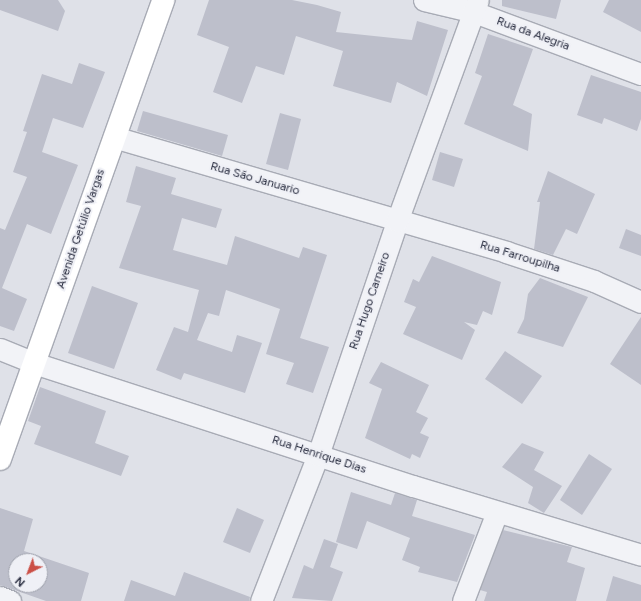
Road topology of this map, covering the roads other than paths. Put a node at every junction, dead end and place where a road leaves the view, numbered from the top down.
1 (163, 0) edge
2 (424, 0) edge
3 (476, 6) edge
4 (641, 74) edge
5 (114, 137) junction
6 (397, 221) junction
7 (641, 302) edge
8 (0, 349) edge
9 (34, 363) junction
10 (318, 455) junction
11 (0, 459) edge
12 (498, 512) junction
13 (641, 555) edge
14 (0, 597) edge
15 (10, 601) edge
16 (261, 601) edge
17 (463, 601) edge

1 - 5 street, Avenida Getúlio Vargas
2 - 3 street, Rua da Alegria
3 - 4 street, Rua da Alegria
3 - 6 street, Rua Hugo Carneiro
5 - 6 street, Rua São Januario
5 - 9 street, Avenida Getúlio Vargas
6 - 7 street, Rua Farroupilha
6 - 10 street, Rua Hugo Carneiro
8 - 9 street, Rua Henrique Dias
9 - 10 street, Rua Henrique Dias
9 - 11 street, Avenida Getúlio Vargas
10 - 12 street, Rua Henrique Dias
10 - 16 street, Rua Hugo Carneiro
12 - 13 street, Rua Henrique Dias
12 - 17 street
14 - 15 street

